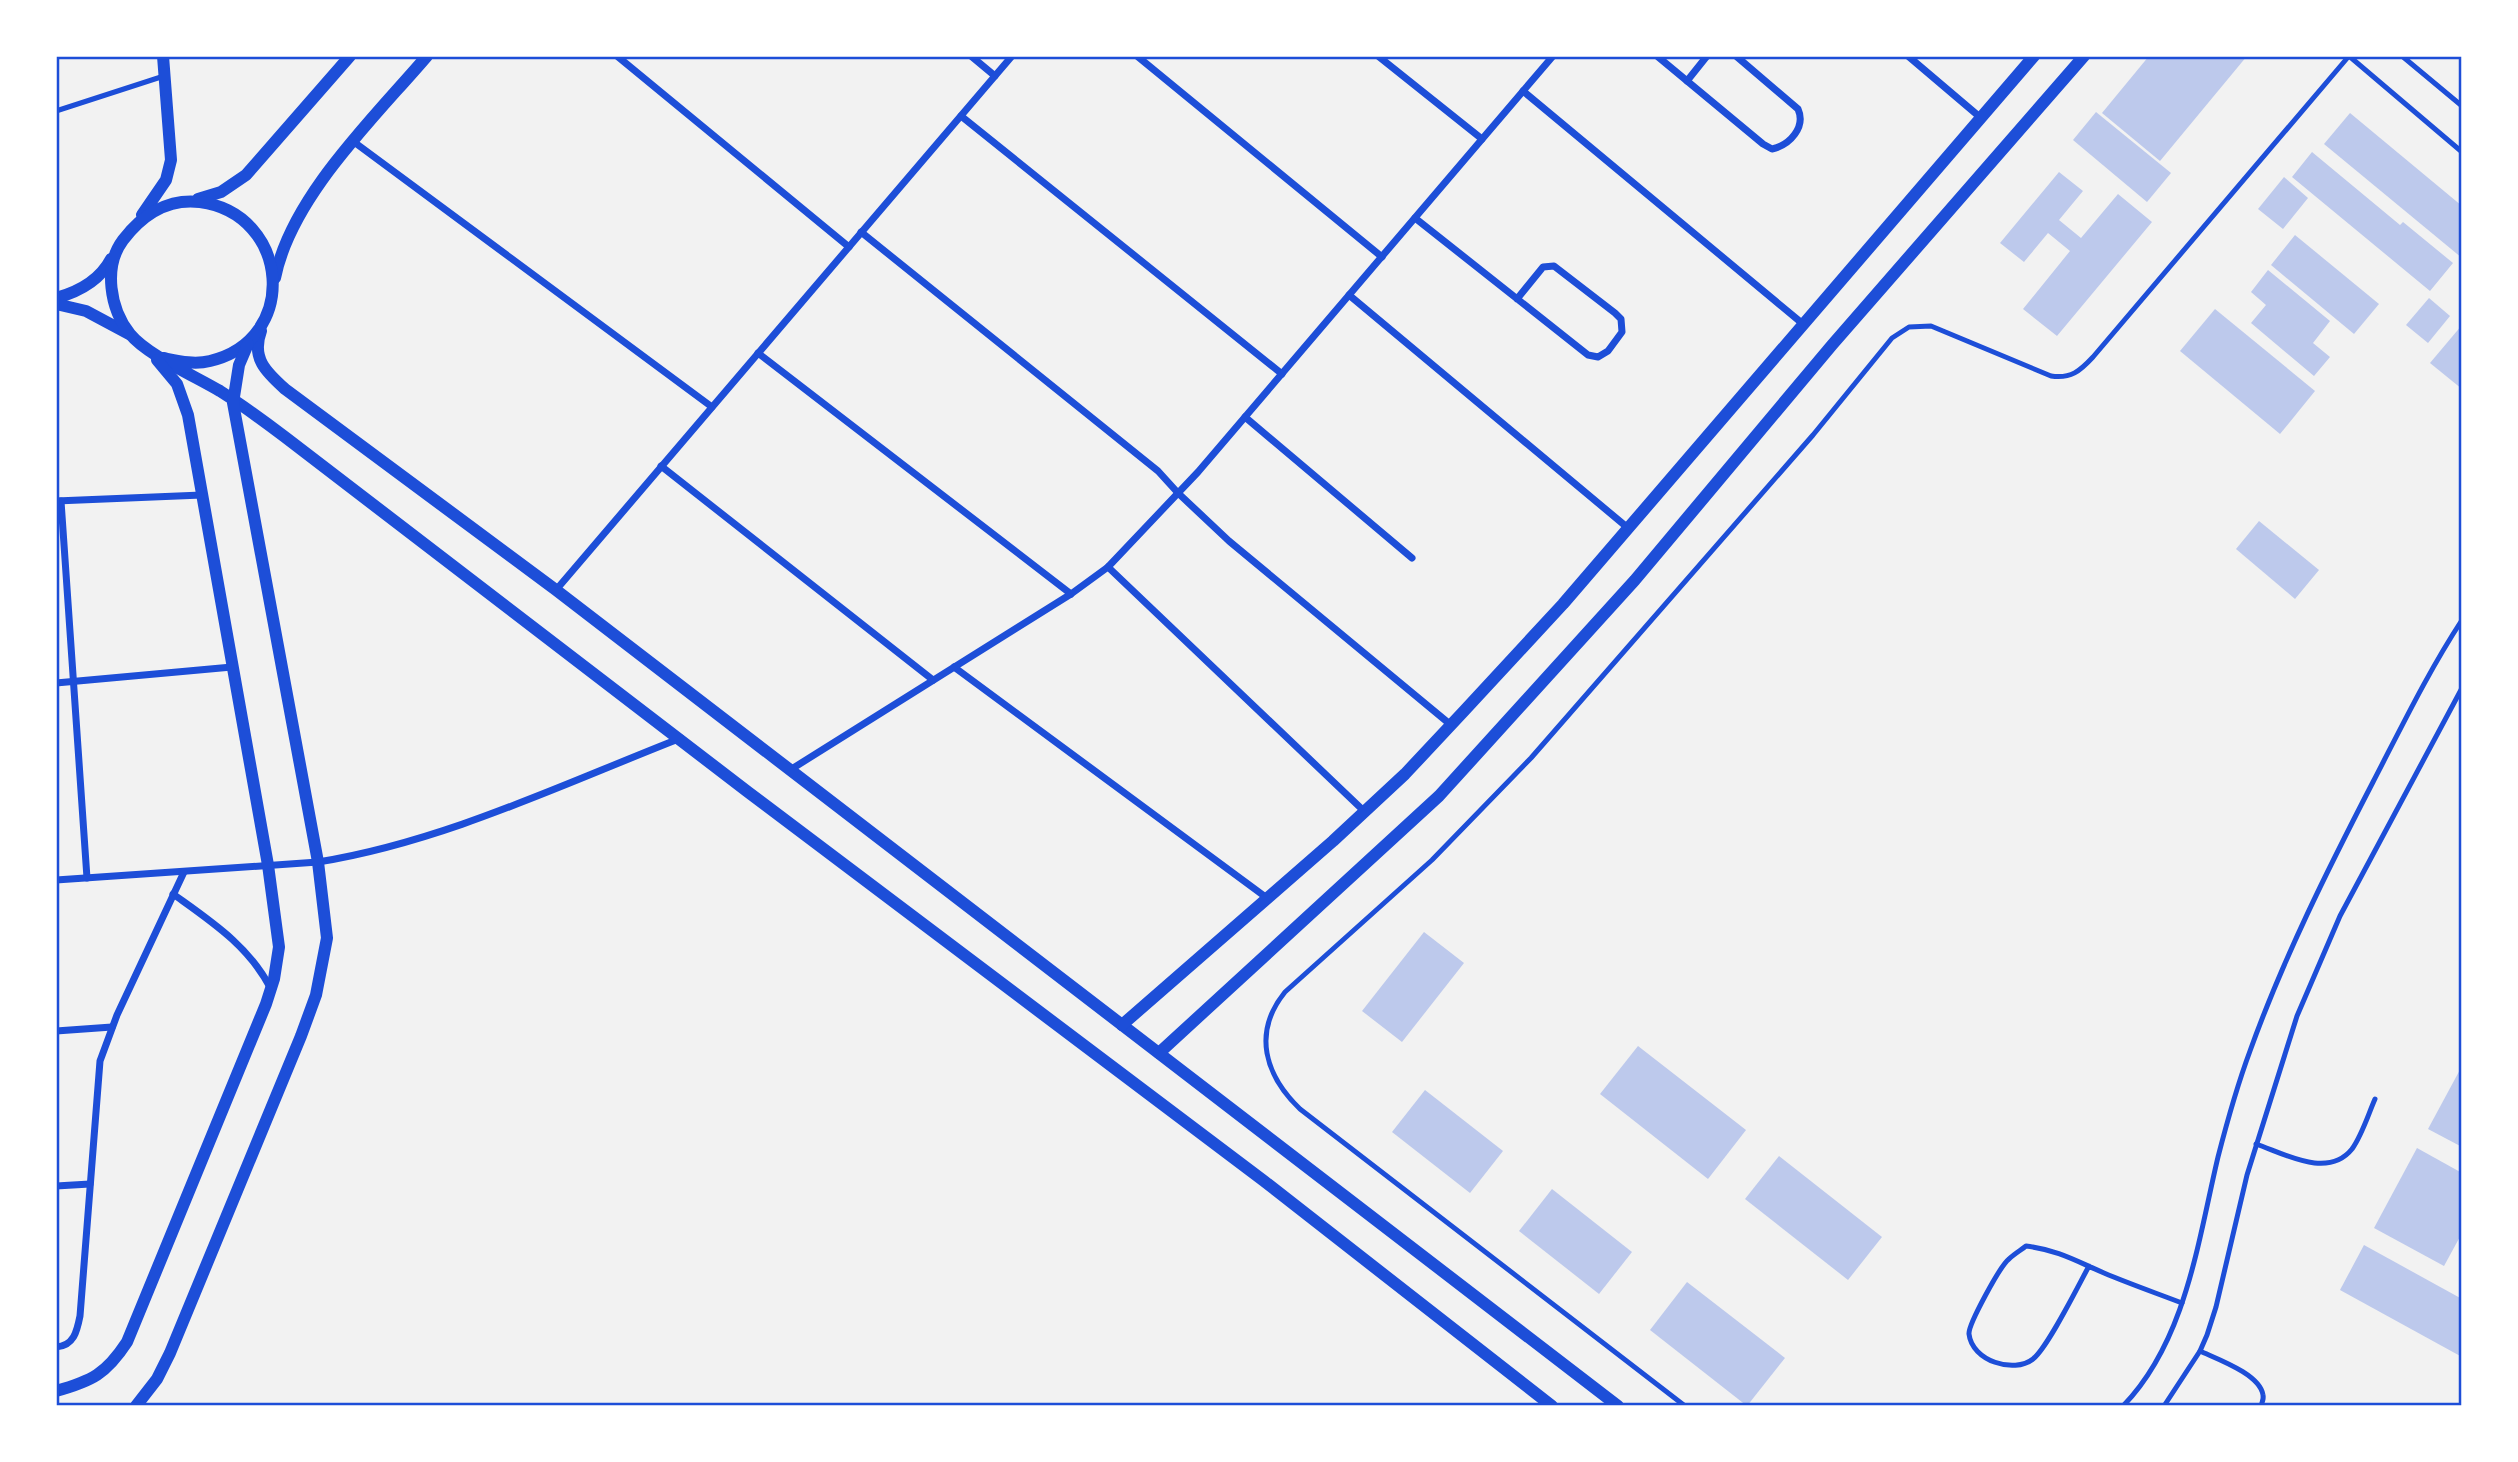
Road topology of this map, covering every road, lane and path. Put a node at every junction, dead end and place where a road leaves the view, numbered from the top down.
1 (163, 56) edge
2 (350, 56) edge
3 (427, 56) edge
4 (617, 56) edge
5 (971, 56) edge
6 (1012, 56) edge
7 (1137, 56) edge
8 (1378, 56) edge
9 (1553, 56) edge
10 (1657, 56) edge
11 (1707, 56) edge
12 (1736, 56) edge
13 (1908, 56) edge
14 (2034, 56) edge
15 (2084, 56) edge
16 (2402, 56) edge
17 (995, 75) junction
18 (164, 76) junction
19 (1686, 80) junction
20 (1523, 91) junction
21 (2462, 106) edge
22 (56, 111) edge
23 (961, 116) junction
24 (1981, 118) junction
25 (1482, 139) junction
26 (354, 142) junction
27 (2462, 152) edge
28 (189, 201) junction
29 (1415, 218) junction
30 (138, 222) junction
31 (861, 232) junction
32 (120, 244) junction
33 (849, 247) junction
34 (1382, 257) junction
35 (274, 285) junction
36 (1349, 295) junction
37 (56, 298) edge
38 (1517, 299) junction
39 (56, 303) edge
40 (265, 320) junction
41 (1803, 324) junction
42 (130, 335) junction
43 (250, 340) junction
44 (141, 345) junction
45 (758, 353) junction
46 (163, 358) junction
47 (1282, 374) junction
48 (233, 400) junction
49 (712, 407) junction
50 (1245, 417) junction
51 (276, 430) junction
52 (243, 453) junction
53 (661, 466) junction
54 (1178, 493) junction
55 (202, 495) junction
56 (59, 501) edge
57 (1628, 528) junction
58 (1412, 558) dead end
59 (1108, 567) junction
60 (556, 590) junction
61 (1071, 594) junction
62 (2462, 620) edge
63 (232, 667) junction
64 (954, 667) junction
65 (933, 680) junction
66 (74, 682) junction
67 (56, 683) edge
68 (2462, 688) edge
69 (1451, 725) junction
70 (681, 738) junction
71 (790, 770) junction
72 (1365, 812) junction
73 (318, 862) junction
74 (268, 865) junction
75 (184, 872) junction
76 (88, 878) junction
77 (56, 880) edge
78 (173, 894) junction
79 (1267, 898) junction
80 (271, 989) junction
81 (1122, 1025) junction
82 (111, 1027) junction
83 (56, 1031) edge
84 (1159, 1053) junction
85 (2375, 1099) dead end
86 (2256, 1144) junction
87 (90, 1184) junction
88 (56, 1186) edge
89 (2089, 1266) junction
90 (2182, 1303) junction
91 (56, 1347) edge
92 (2200, 1351) junction
93 (56, 1391) edge
94 (136, 1406) edge
95 (1552, 1406) edge
96 (1618, 1406) edge
97 (1685, 1406) edge
98 (2123, 1406) edge
99 (2164, 1406) edge
100 (2262, 1406) edge

1 - 18 street
2 - 28 street
3 - 26 street
4 - 33 street
5 - 17 street
6 - 17 street
7 - 34 street
8 - 25 street
9 - 20 street
10 - 19 street
11 - 19 street
12 - 19 street
13 - 24 street
14 - 24 street
15 - 84 street
16 - 21 lane
17 - 23 street
18 - 22 lane
18 - 30 street
20 - 25 street
20 - 41 street
23 - 31 street
23 - 47 street
24 - 41 street
25 - 29 street
26 - 35 street
26 - 49 street
27 - 97 lane
28 - 30 street
28 - 35 street
29 - 34 street
29 - 38 street
30 - 32 street
31 - 33 street
31 - 54 street
32 - 37 street
32 - 42 street
33 - 45 street
34 - 36 street
35 - 40 street
36 - 47 street
36 - 57 street
38 - 38 street
39 - 42 street
40 - 43 street
40 - 60 street
41 - 57 street
42 - 44 street
43 - 46 street
43 - 48 street
44 - 46 street
44 - 55 street
45 - 49 street
45 - 61 street
46 - 48 street
47 - 50 street
48 - 51 street
48 - 52 street
49 - 53 street
50 - 54 street
50 - 58 street
51 - 52 street
51 - 70 street
52 - 73 street
53 - 60 street
53 - 65 street
54 - 59 street
54 - 69 street
55 - 56 street
55 - 63 street
56 - 66 street
57 - 69 street
59 - 61 street
59 - 72 street
60 - 71 street
61 - 64 street
62 - 90 lane
63 - 66 street
63 - 74 street
64 - 65 street
64 - 79 street
65 - 71 street
66 - 67 street
66 - 76 street
68 - 86 lane
69 - 72 street
70 - 73 street
70 - 95 street
71 - 81 street
72 - 79 street
73 - 74 street
73 - 94 street
74 - 75 street
74 - 80 street
75 - 76 street
75 - 78 street
76 - 77 street
78 - 80 street
78 - 82 street
79 - 81 street
80 - 93 street
81 - 84 street
82 - 83 street
82 - 87 street
84 - 96 street
85 - 86 lane
86 - 92 lane
87 - 88 street
87 - 91 street
89 - 89 lane
89 - 90 lane
90 - 98 lane
92 - 99 lane
92 - 100 lane

